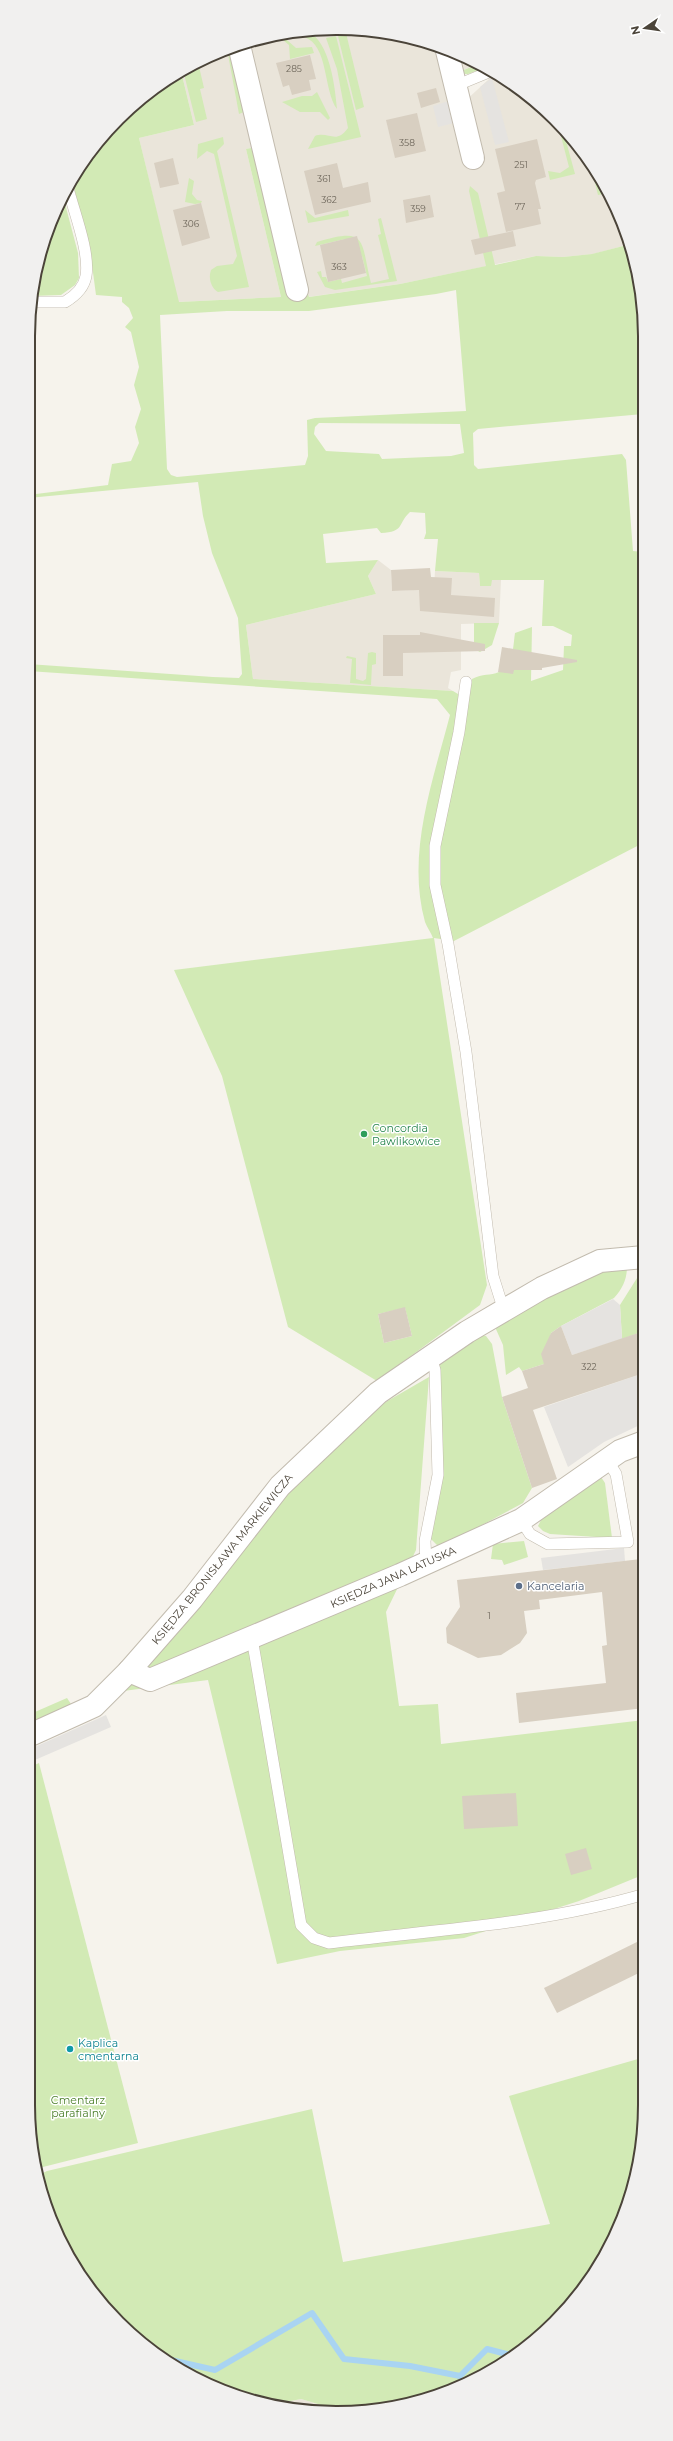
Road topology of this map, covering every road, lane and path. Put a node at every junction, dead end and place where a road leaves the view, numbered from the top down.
1 (240, 51) edge
2 (448, 57) edge
3 (485, 74) edge
4 (455, 86) junction
5 (473, 158) dead end
6 (70, 196) edge
7 (297, 290) dead end
8 (38, 302) edge
9 (466, 682) dead end
10 (638, 1258) edge
11 (504, 1311) junction
12 (431, 1357) junction
13 (638, 1444) edge
14 (608, 1461) junction
15 (521, 1520) junction
16 (426, 1564) junction
17 (252, 1638) junction
18 (129, 1671) junction
19 (35, 1733) edge
20 (638, 1896) edge

1 - 7 street
2 - 4 street
3 - 4 lane
4 - 5 street
6 - 8 lane
9 - 11 lane
10 - 11 street, KSIĘDZA BRONISŁAWA MARKIEWICZA
11 - 12 street, KSIĘDZA BRONISŁAWA MARKIEWICZA
12 - 16 lane
12 - 18 street, KSIĘDZA BRONISŁAWA MARKIEWICZA
13 - 14 street, KSIĘDZA JANA LATUSKA
14 - 15 street, KSIĘDZA JANA LATUSKA
14 - 15 lane
15 - 16 street, KSIĘDZA JANA LATUSKA
16 - 17 street, KSIĘDZA JANA LATUSKA
17 - 18 street, KSIĘDZA JANA LATUSKA
17 - 20 lane
18 - 19 street, KSIĘDZA BRONISŁAWA MARKIEWICZA

